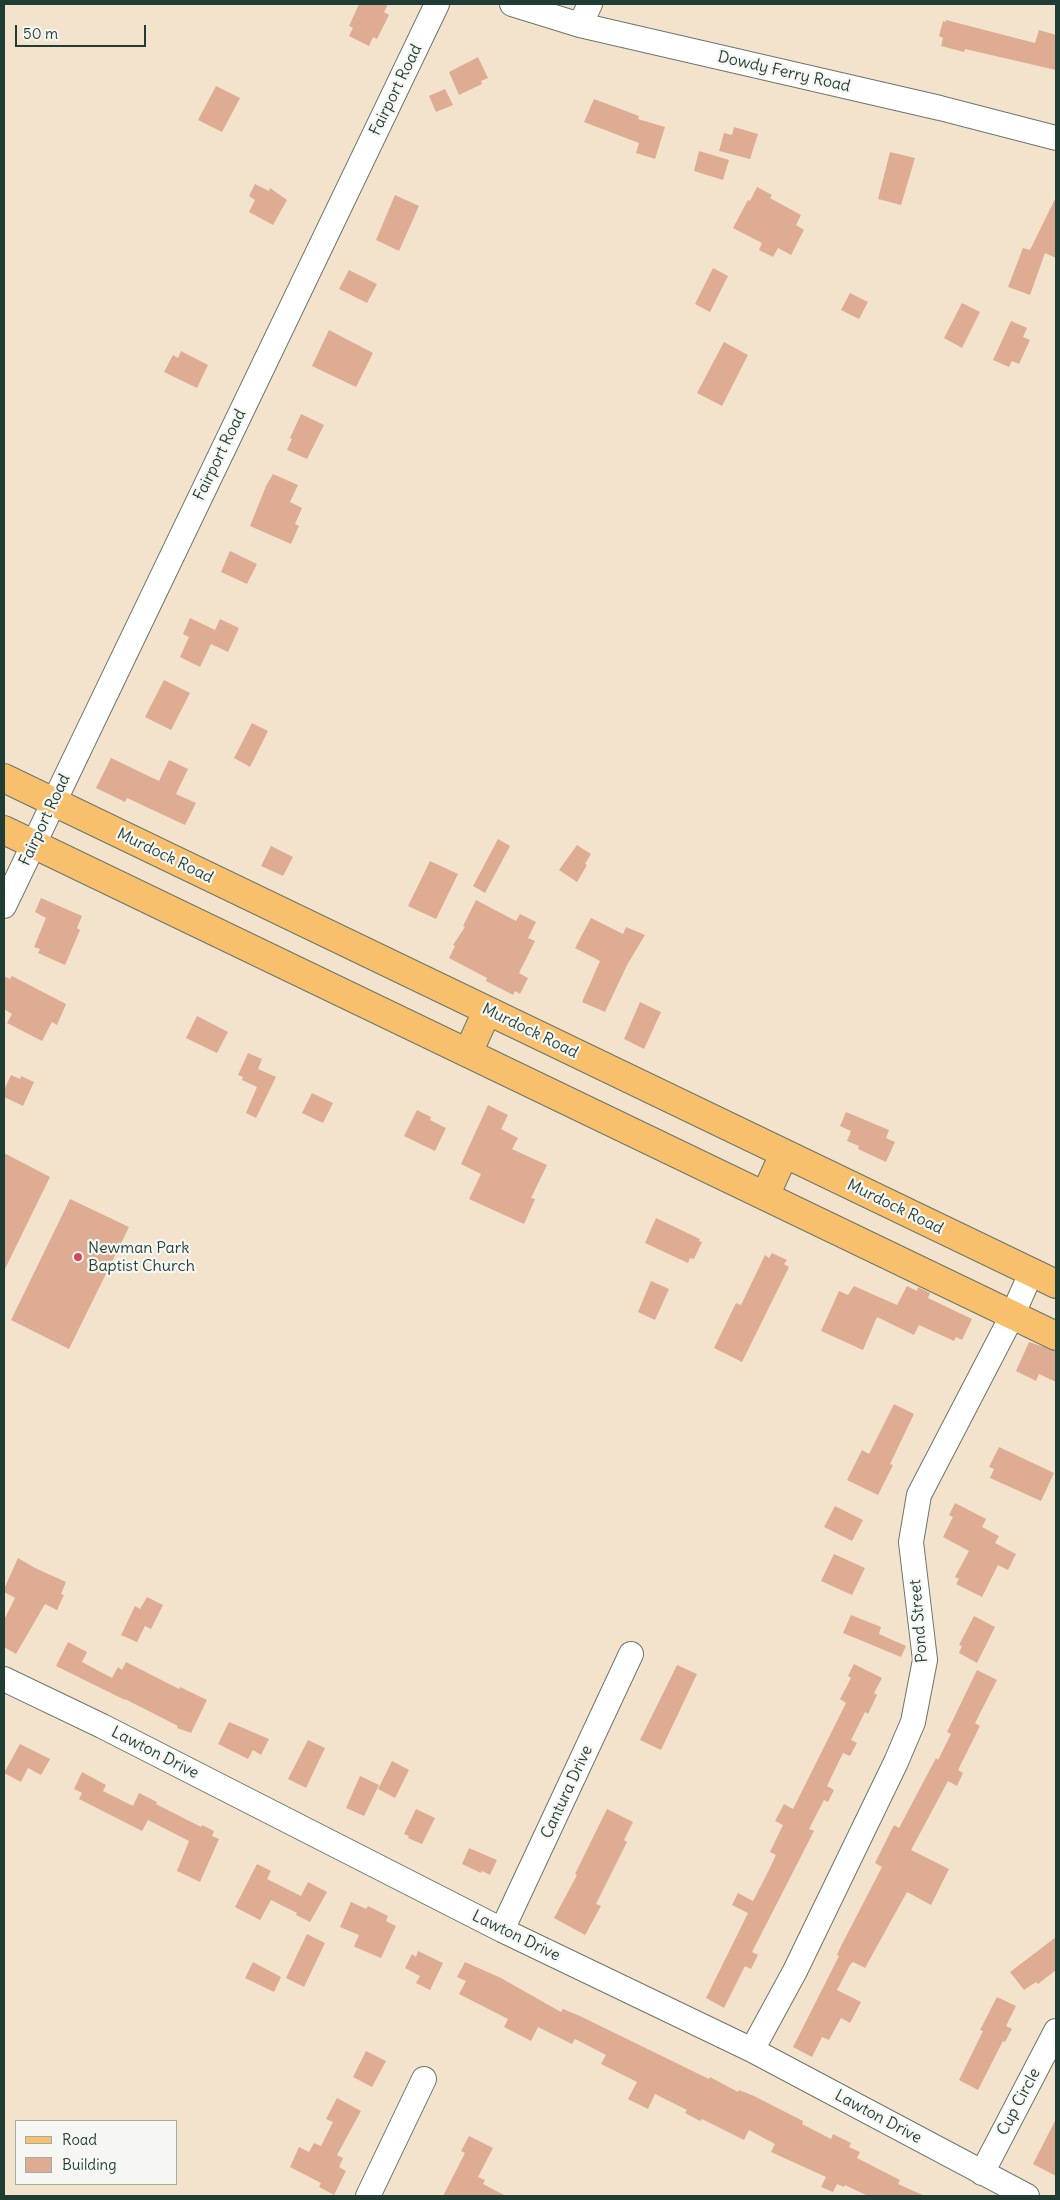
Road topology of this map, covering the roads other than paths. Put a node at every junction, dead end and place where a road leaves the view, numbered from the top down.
1 (437, 4) edge
2 (512, 4) edge
3 (590, 4) edge
4 (580, 25) junction
5 (1056, 138) edge
6 (4, 778) edge
7 (52, 802) junction
8 (4, 830) edge
9 (34, 845) junction
10 (4, 906) edge
11 (487, 1011) junction
12 (468, 1053) junction
13 (784, 1154) junction
14 (765, 1196) junction
15 (1031, 1272) junction
16 (1056, 1284) edge
17 (1012, 1316) junction
18 (1056, 1336) edge
19 (631, 1654) dead end
20 (4, 1679) edge
21 (502, 1930) junction
22 (1056, 2031) edge
23 (752, 2050) junction
24 (424, 2079) dead end
25 (982, 2173) junction
26 (368, 2196) edge
27 (1027, 2196) edge

1 - 7 street, Fairport Road
2 - 4 street, Dowdy Ferry Road
3 - 4 street
4 - 5 street, Dowdy Ferry Road
6 - 7 main road, Murdock Road
7 - 9 street, Fairport Road
7 - 11 main road, Murdock Road
8 - 9 main road
9 - 10 street, Fairport Road
9 - 12 main road
11 - 12 main road
11 - 13 main road, Murdock Road
12 - 14 main road
13 - 14 main road
13 - 15 main road, Murdock Road
14 - 17 main road
15 - 16 main road, Murdock Road
15 - 17 street, Pond Street
17 - 18 main road
17 - 23 street, Pond Street
19 - 21 street, Cantura Drive
20 - 21 street, Lawton Drive
21 - 23 street, Lawton Drive
22 - 25 street, Cup Circle
23 - 25 street, Lawton Drive
24 - 26 street
25 - 27 street, Lawton Drive

